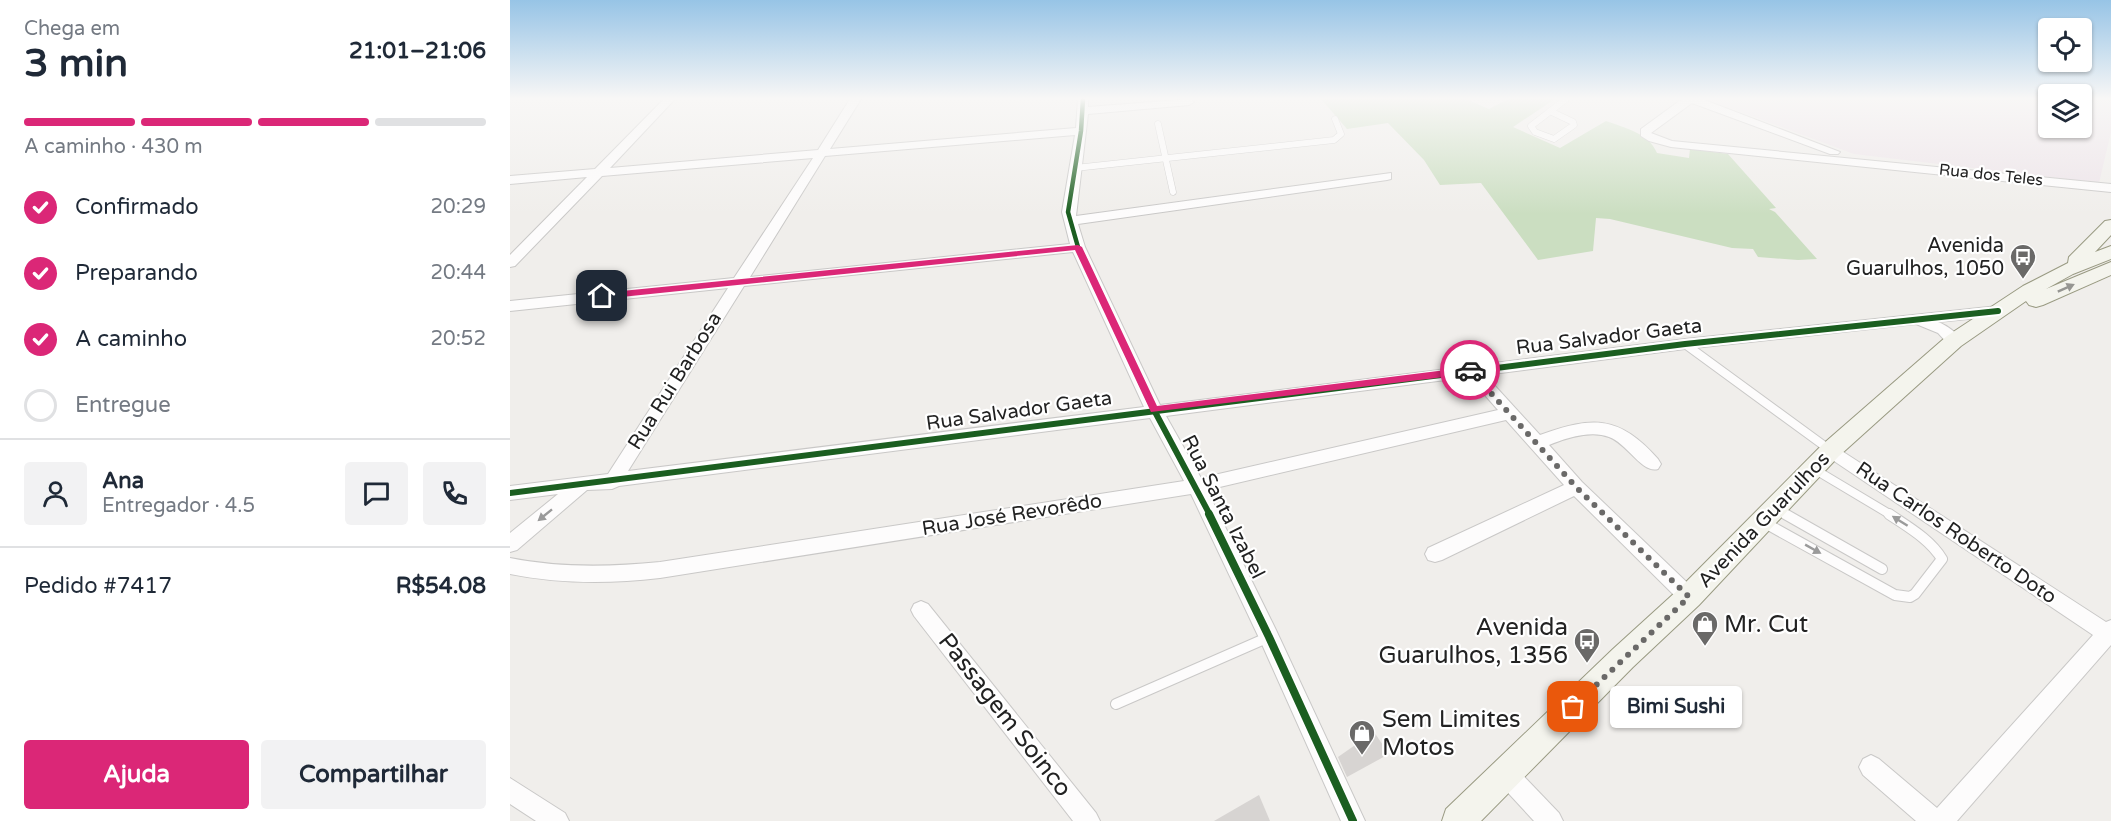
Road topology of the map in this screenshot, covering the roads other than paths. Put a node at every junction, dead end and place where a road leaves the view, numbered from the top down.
1 (633, 137) edge
2 (831, 137) edge
3 (1021, 137) edge
4 (1080, 137) edge
5 (1161, 137) edge
6 (1337, 137) edge
7 (1650, 137) edge
8 (1794, 137) edge
9 (820, 155) junction
10 (1165, 158) junction
11 (1855, 160) junction
12 (1075, 168) junction
13 (599, 172) junction
14 (1387, 176) dead end
15 (510, 180) edge
16 (2111, 188) edge
17 (1173, 192) dead end
18 (1070, 221) junction
19 (2111, 225) edge
20 (1078, 247) junction
21 (2111, 252) edge
22 (510, 263) edge
23 (2111, 268) edge
24 (2066, 270) junction
25 (739, 281) junction
26 (510, 306) edge
27 (1998, 311) junction
28 (1911, 320) junction
29 (1964, 334) junction
30 (1685, 344) junction
31 (1472, 370) junction
32 (1154, 410) junction
33 (1509, 413) junction
34 (1536, 443) junction
35 (1822, 460) junction
36 (1653, 464) dead end
37 (612, 482) junction
38 (581, 486) junction
39 (1196, 486) junction
40 (1576, 487) junction
41 (510, 494) edge
42 (1768, 515) junction
43 (510, 544) edge
44 (1435, 554) dead end
45 (510, 566) edge
46 (1882, 569) dead end
47 (1689, 597) junction
48 (921, 610) dead end
49 (2110, 633) edge
50 (1269, 637) junction
51 (1116, 704) dead end
52 (1871, 767) dead end
53 (1506, 774) junction
54 (510, 790) edge
55 (557, 821) edge
56 (1088, 821) edge
57 (1353, 821) edge
58 (1458, 821) edge
59 (1551, 821) edge
60 (1934, 821) edge
61 (1941, 821) edge

1 - 13 street
2 - 9 street, Rua Rui Barbosa
3 - 9 street
4 - 12 street, Rua Santa Izabel
5 - 10 lane
6 - 10 lane
7 - 11 street, Rua dos Teles
8 - 11 street
9 - 13 street
9 - 25 street, Rua Rui Barbosa
10 - 12 lane
10 - 17 lane
11 - 16 street, Rua dos Teles
12 - 18 street, Rua Santa Izabel
13 - 15 street
13 - 22 street
14 - 18 street
18 - 20 street, Rua Santa Izabel
19 - 24 main road
20 - 25 street
20 - 32 street, Rua Santa Izabel
21 - 24 main road, Avenida Guarulhos
29 -> 23 main road, Avenida Guarulhos
24 - 27 main road, Avenida Guarulhos
25 - 26 street
25 - 37 street, Rua Rui Barbosa
27 - 28 street, Rua Salvador Gaeta
27 - 29 main road, Avenida Guarulhos
28 - 29 street, Rua Salvador Gaeta
28 - 30 street, Rua Salvador Gaeta
29 - 35 main road, Avenida Guarulhos
30 - 31 street, Rua Salvador Gaeta
30 - 35 lane, Rua Carlos Roberto Doto
31 - 32 street, Rua Salvador Gaeta
31 - 33 street
32 - 37 street, Rua Salvador Gaeta
32 - 39 street, Rua Santa Izabel
33 - 34 street
33 - 39 street, Rua José Revorêdo
34 - 36 street
34 - 40 street
35 - 42 main road, Avenida Guarulhos
42 -> 35 lane
35 - 49 street, Rua Carlos Roberto Doto
37 - 38 street, Rua Salvador Gaeta
38 - 41 street, Rua Salvador Gaeta
38 -> 43 street
39 - 45 street, Rua José Revorêdo
39 - 50 street, Rua Santa Izabel
40 - 44 street
40 - 47 street
42 - 46 lane
42 - 47 main road, Avenida Guarulhos
47 - 53 main road, Avenida Guarulhos
48 - 56 street, Passagem Soinco
49 - 61 street
50 - 51 lane
50 - 57 street, Rua Santa Izabel
52 - 60 street
53 - 58 main road, Avenida Guarulhos
53 - 59 street
54 - 55 street

